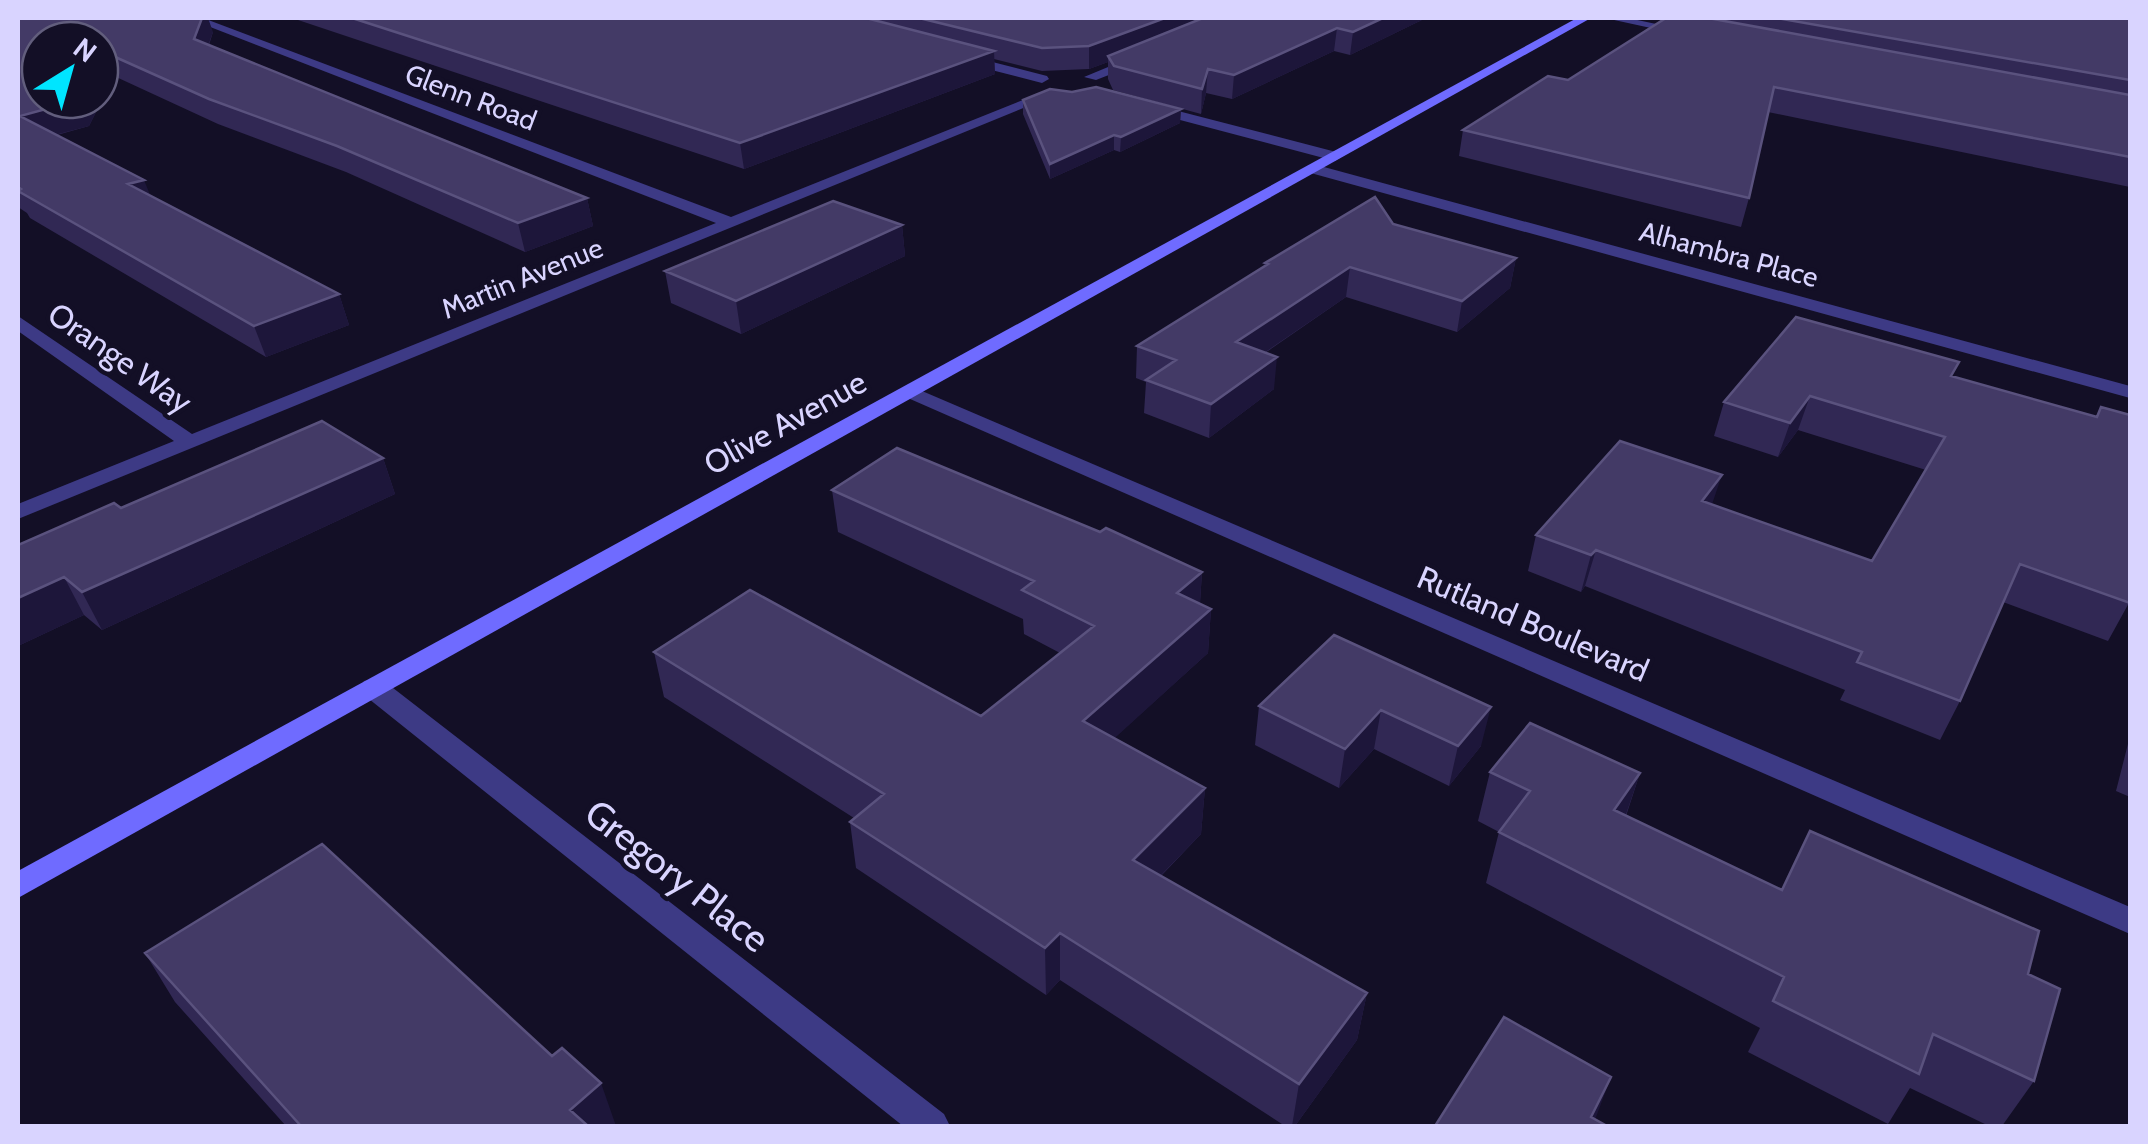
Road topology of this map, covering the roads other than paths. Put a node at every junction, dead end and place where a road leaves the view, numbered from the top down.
1 (193, 18) edge
2 (1585, 18) edge
3 (1611, 18) edge
4 (1701, 34) edge
5 (1157, 51) edge
6 (952, 56) edge
7 (1074, 75) edge
8 (1091, 77) junction
9 (1102, 90) edge
10 (1132, 103) edge
11 (1335, 156) junction
12 (1313, 168) junction
13 (730, 223) junction
14 (18, 322) edge
15 (908, 391) junction
16 (2130, 392) edge
17 (189, 442) junction
18 (18, 512) edge
19 (374, 688) junction
20 (18, 886) edge
21 (2130, 921) edge
22 (931, 1126) edge

1 - 13 street, Glenn Road
2 - 11 street, Olive Avenue
3 - 4 street
5 - 8 street
6 - 13 street, Martin Avenue
7 - 8 street
8 - 9 street
10 - 11 street
11 - 12 street, Olive Avenue
12 - 15 street, Olive Avenue
12 - 16 street, Alhambra Place
13 - 17 street, Martin Avenue
14 - 17 street, Orange Way
15 - 19 street, Olive Avenue
15 - 21 street, Rutland Boulevard
17 - 18 street, Martin Avenue
19 - 20 street, Olive Avenue
19 - 22 street, Gregory Place

